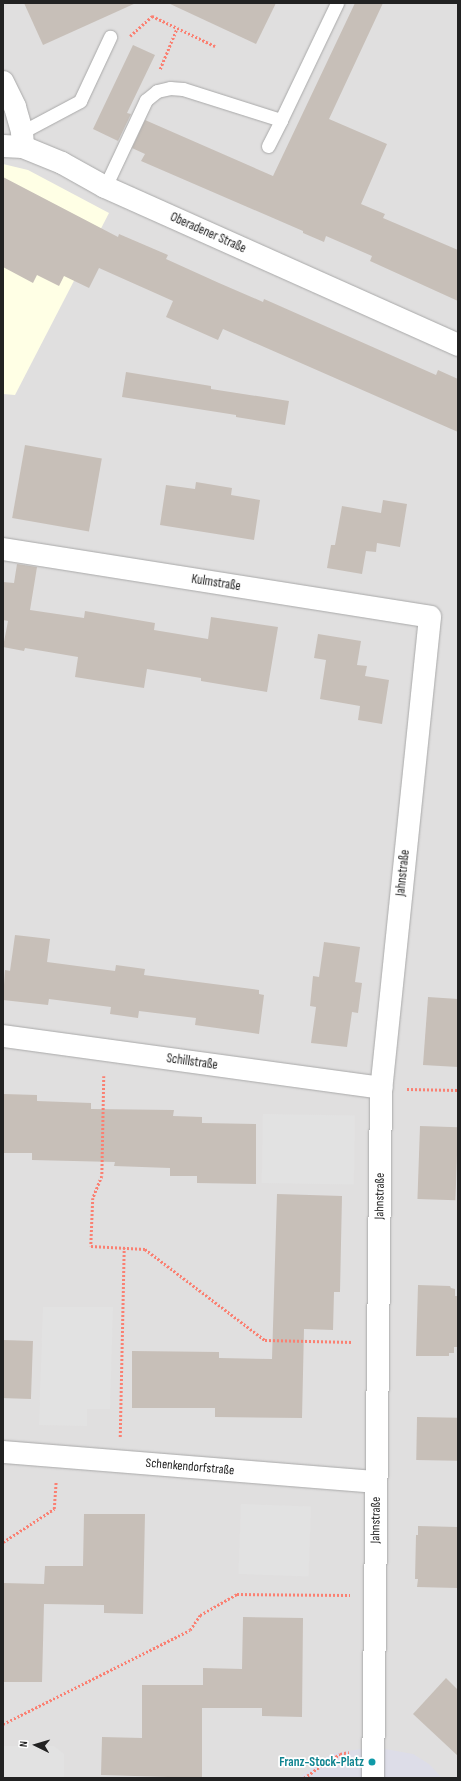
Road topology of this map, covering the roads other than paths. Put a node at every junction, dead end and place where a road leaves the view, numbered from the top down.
1 (337, 3) edge
2 (110, 37) road end
3 (3, 82) edge
4 (280, 120) junction
5 (16, 142) edge
6 (268, 146) dead end
7 (105, 187) junction
8 (458, 345) edge
9 (3, 549) edge
10 (430, 617) joint
11 (3, 1036) edge
12 (382, 1088) junction
13 (3, 1452) edge
14 (376, 1482) junction
15 (373, 1778) edge

1 - 4 lane
2 - 5 lane
3 - 5 street
4 - 6 lane
4 - 7 lane
5 - 7 street, Oberadener Straße
7 - 8 street, Oberadener Straße
9 - 10 street, Kulmstraße
10 - 12 street, Jahnstraße
11 - 12 street, Schillstraße
12 - 14 street, Jahnstraße
13 - 14 street, Schenkendorfstraße
14 - 15 street, Jahnstraße

